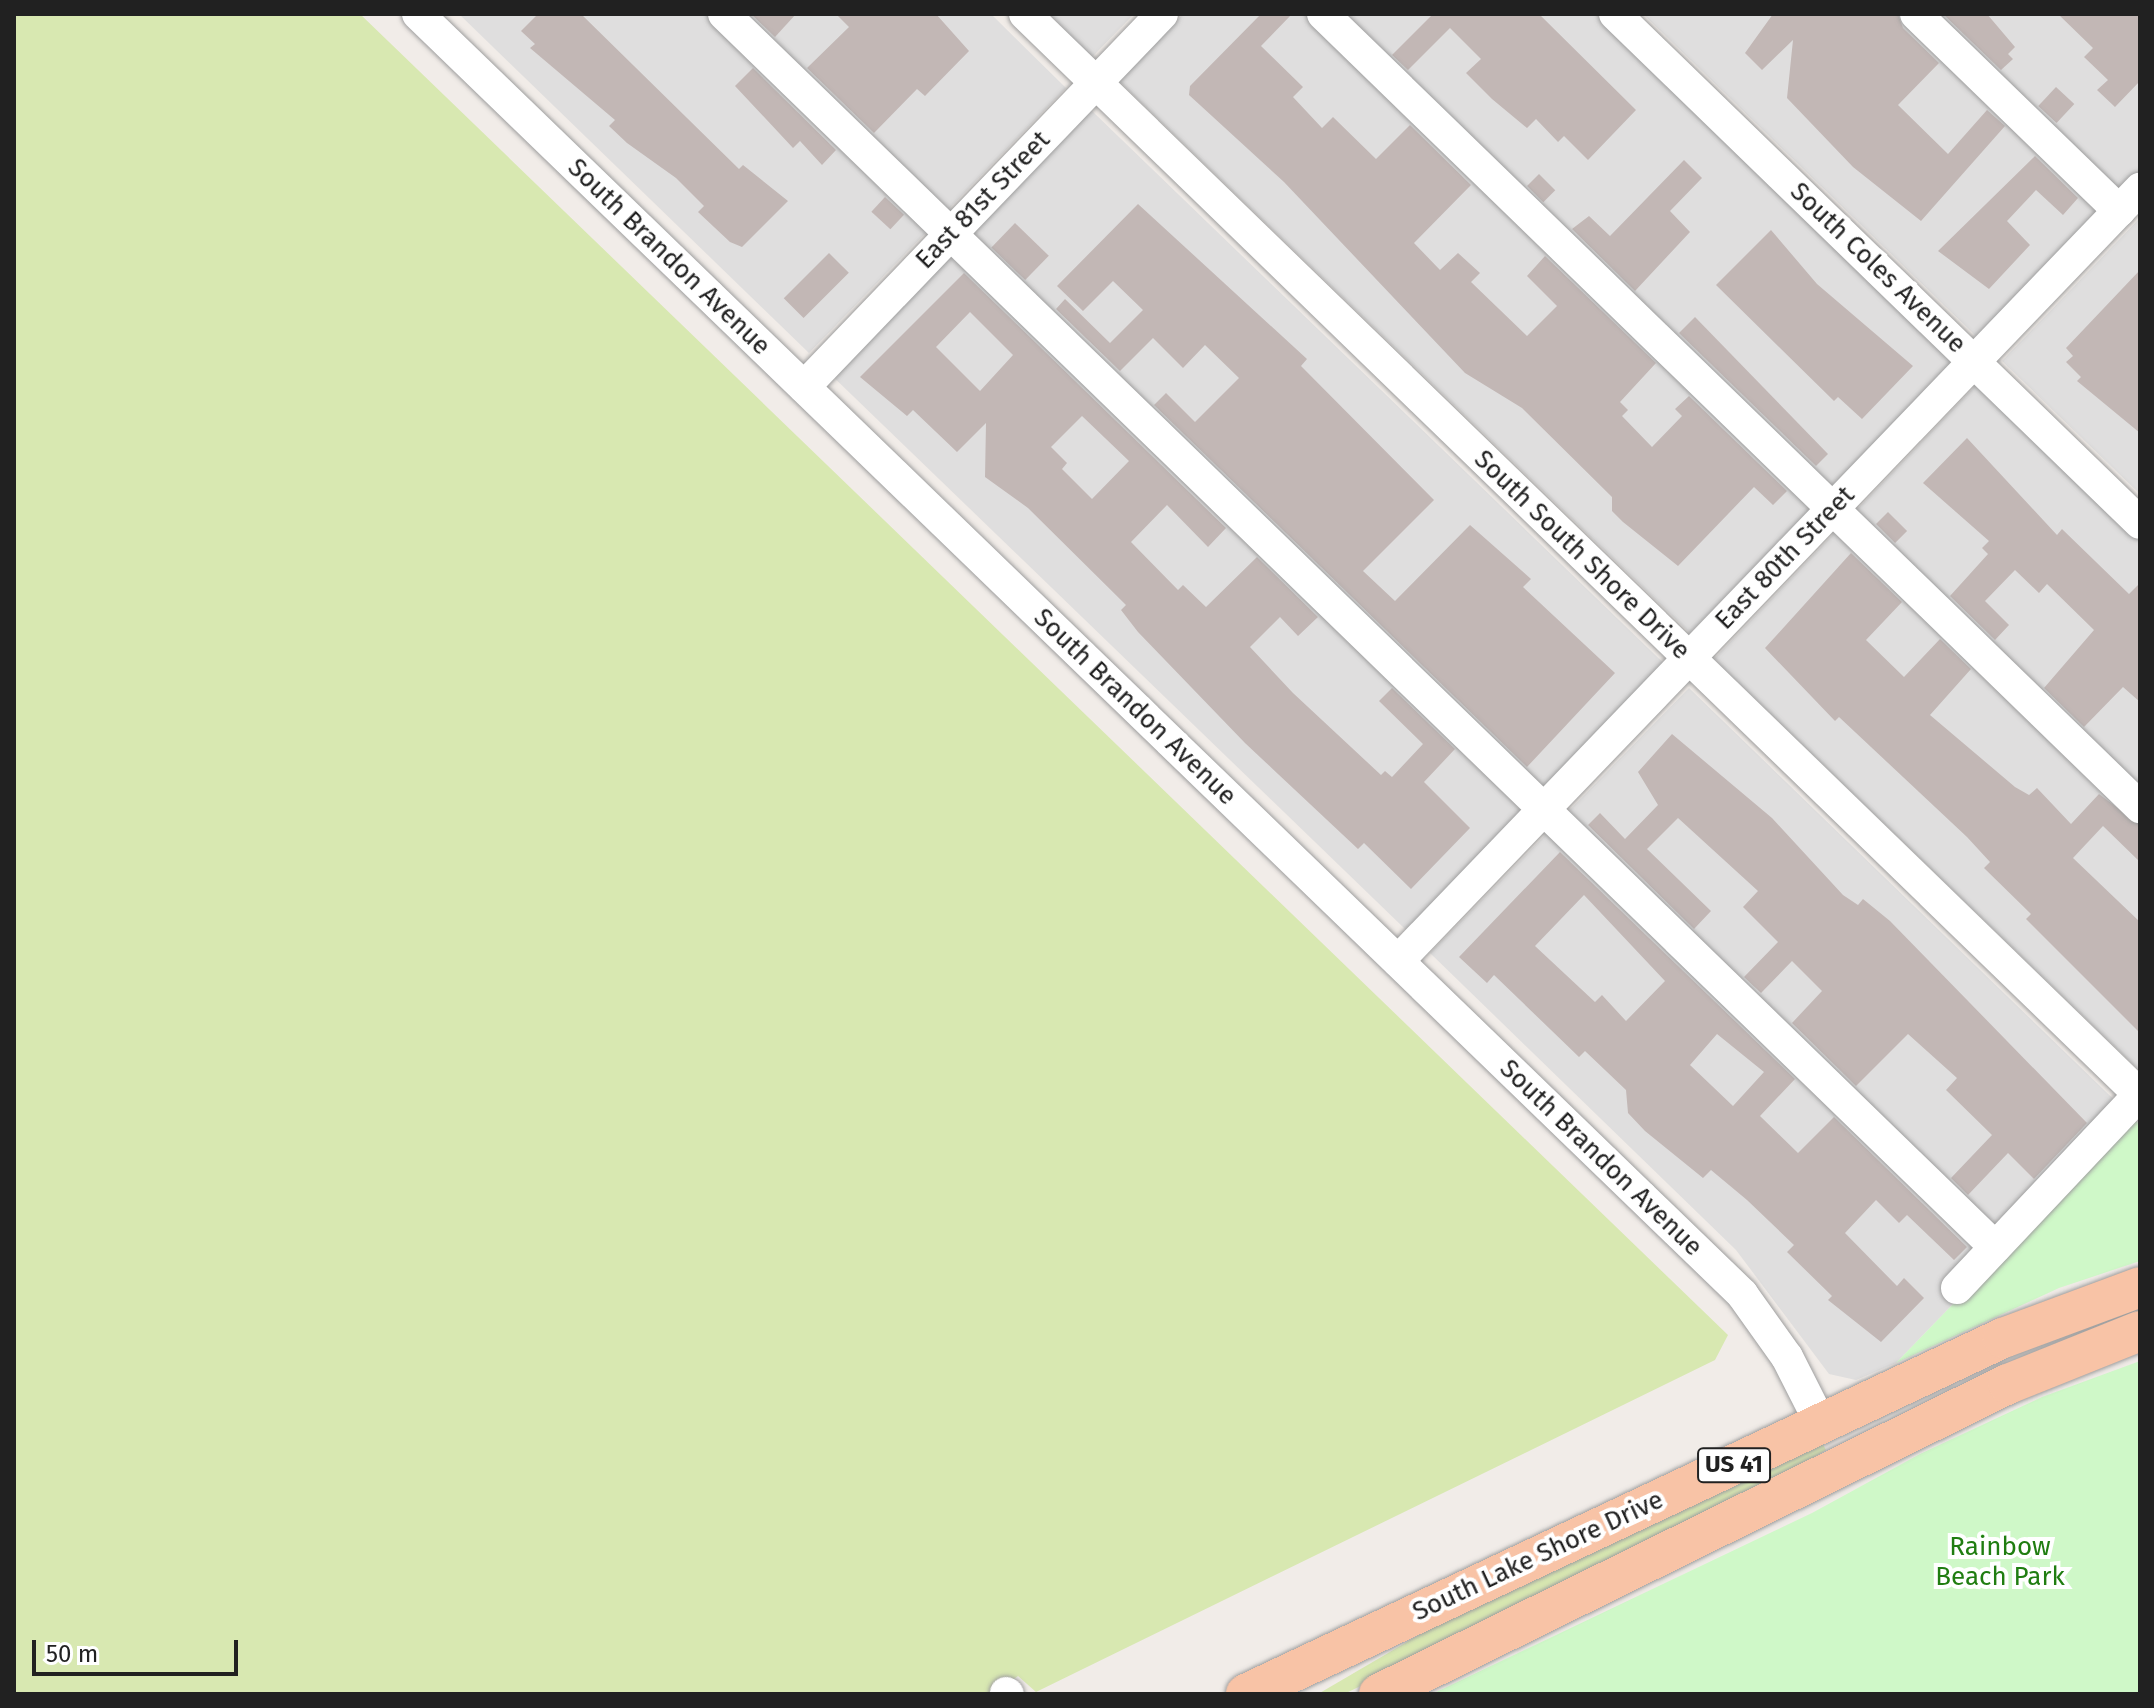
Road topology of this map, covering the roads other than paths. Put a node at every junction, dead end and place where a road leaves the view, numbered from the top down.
1 (418, 14) edge
2 (724, 14) edge
3 (1025, 14) edge
4 (1162, 14) edge
5 (1323, 14) edge
6 (1615, 14) edge
7 (1916, 14) edge
8 (1096, 83) junction
9 (2130, 200) edge
10 (950, 234) junction
11 (1974, 362) junction
12 (804, 387) junction
13 (1833, 508) junction
14 (2136, 510) edge
15 (1689, 658) junction
16 (2140, 807) edge
17 (1544, 809) junction
18 (1398, 961) junction
19 (2140, 1095) edge
20 (1995, 1247) junction
21 (2140, 1287) edge
22 (1957, 1288) dead end
23 (2140, 1331) edge
24 (1821, 1424) junction
25 (1246, 1694) edge
26 (1379, 1694) edge

1 - 12 street, South Brandon Avenue
2 - 10 street
3 - 8 street, South South Shore Drive
4 - 8 street, East 81st Street
5 - 13 street
6 - 11 street, South Coles Avenue
7 - 9 street
8 - 10 street, East 81st Street
8 - 15 street, South South Shore Drive
9 - 11 street, East 80th Street
10 - 12 street, East 81st Street
10 - 17 street
11 - 13 street, East 80th Street
11 - 14 street, South Coles Avenue
12 - 18 street, South Brandon Avenue
13 - 15 street, East 80th Street
13 - 16 street
15 - 17 street, East 80th Street
15 - 19 street, South South Shore Drive
17 - 18 street, East 80th Street
17 - 20 street
18 - 24 street, South Brandon Avenue
19 - 20 street
20 - 22 street
21 - 24 main road, South Lake Shore Drive / US 41
23 - 26 main road, South Lake Shore Drive / US 41
24 - 25 main road, South Lake Shore Drive / US 41

